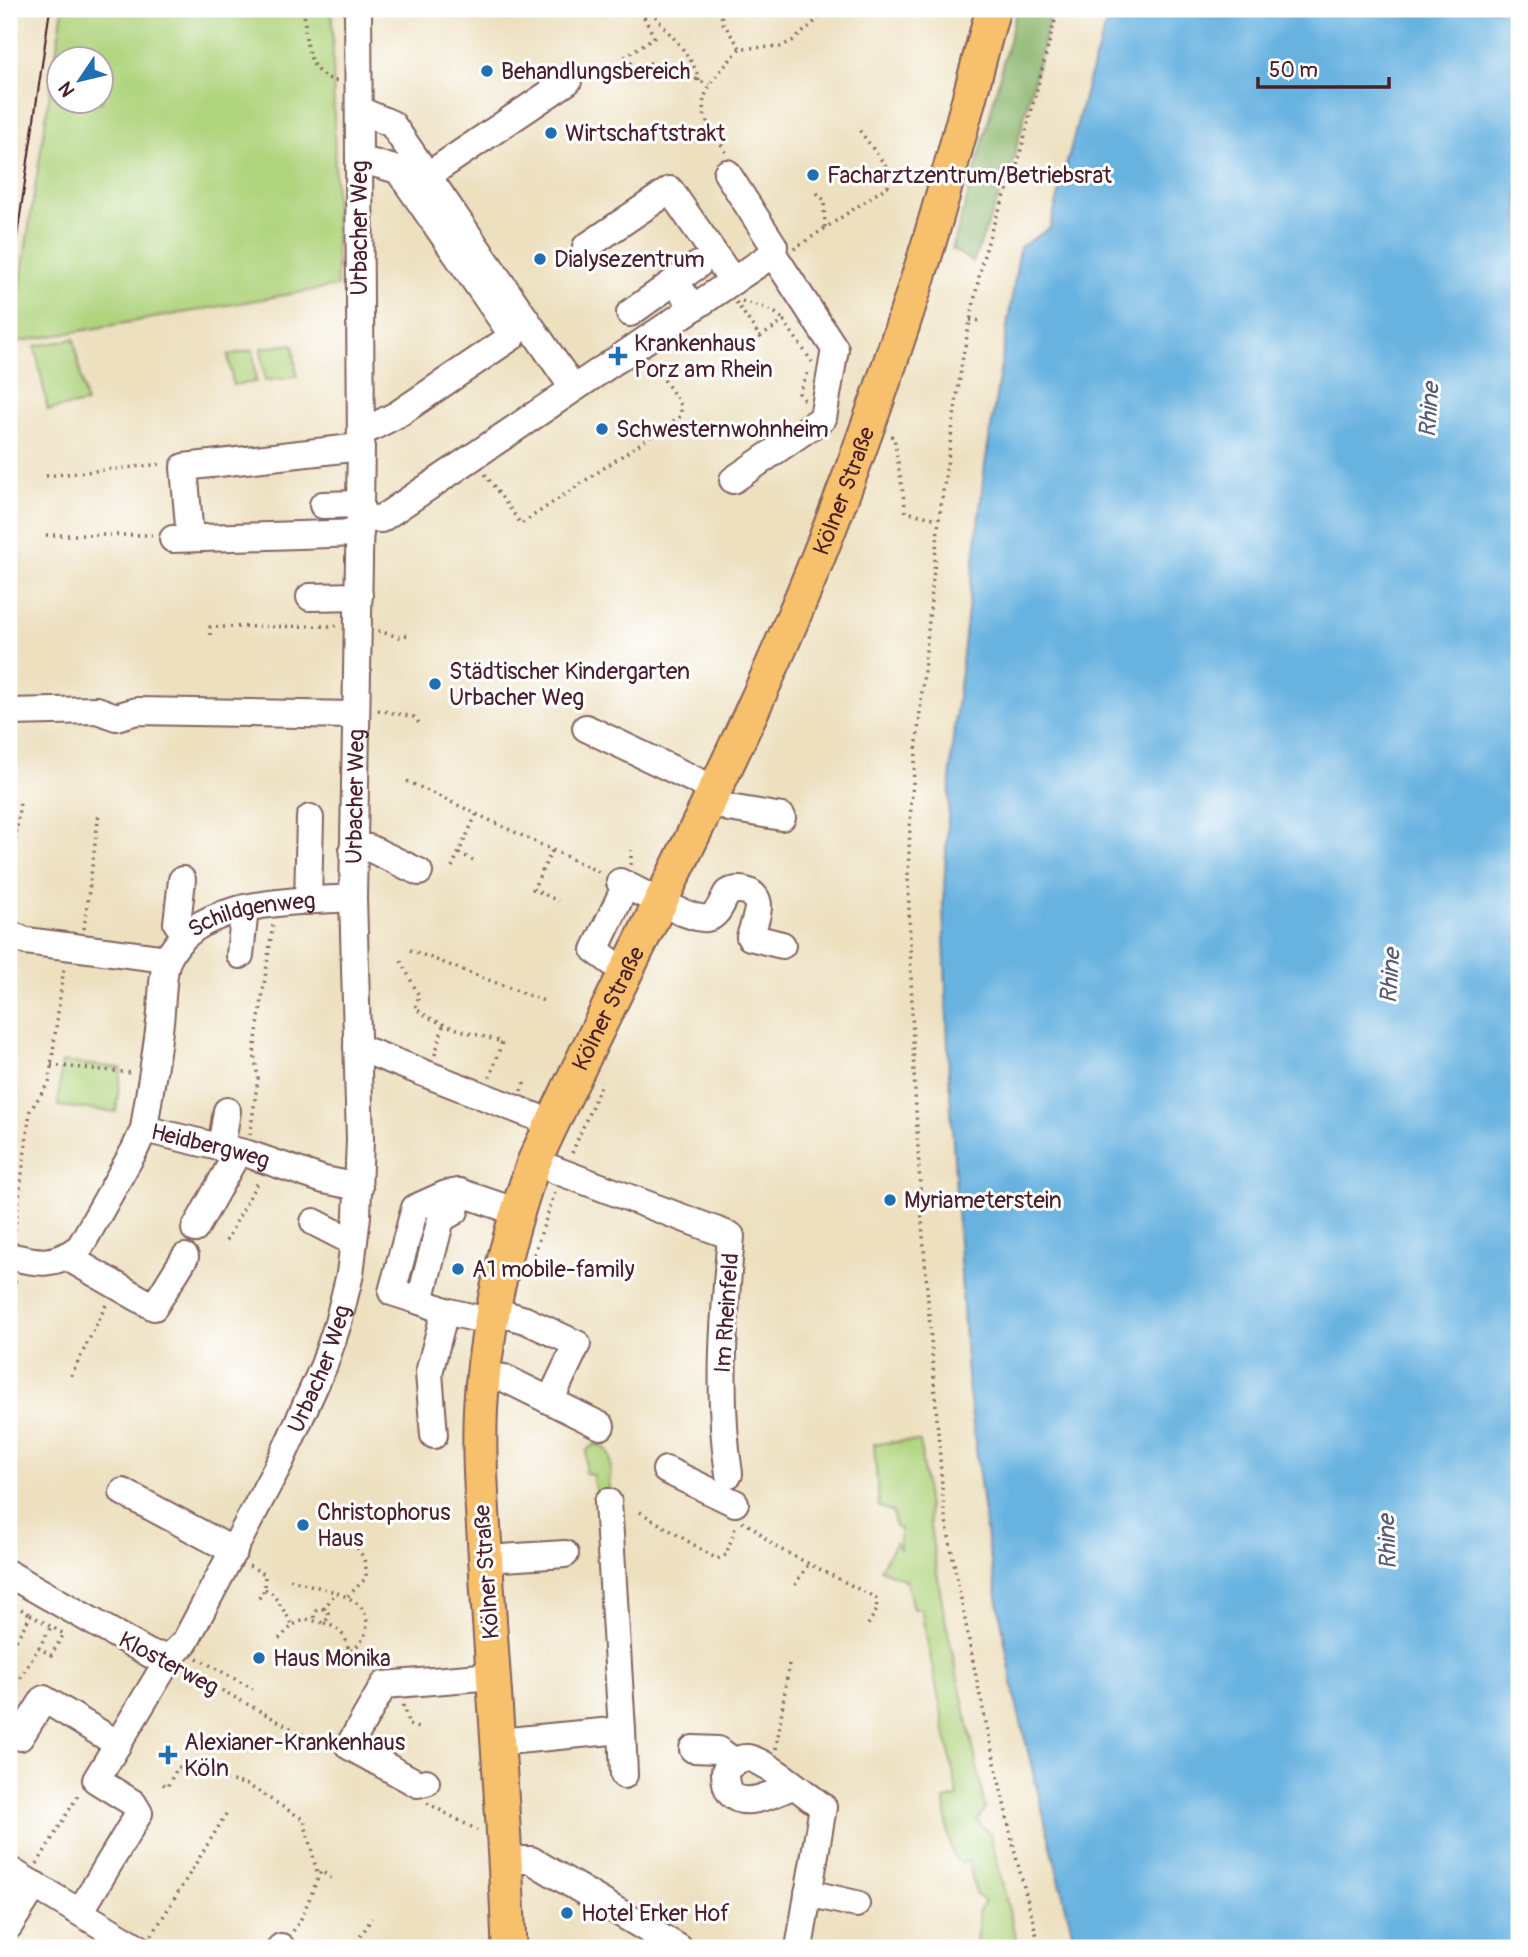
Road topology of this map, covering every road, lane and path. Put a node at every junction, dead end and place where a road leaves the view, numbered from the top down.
1 (16, 9) edge
2 (304, 9) edge
3 (358, 9) edge
4 (720, 9) edge
5 (829, 9) edge
6 (993, 9) edge
7 (1058, 9) edge
8 (9, 44) edge
9 (740, 48) junction
10 (328, 79) dead end
11 (568, 81) dead end
12 (699, 81) junction
13 (709, 85) junction
14 (359, 110) junction
15 (857, 127) dead end
16 (359, 159) junction
17 (438, 169) junction
18 (727, 173) joint
19 (817, 193) dead end
20 (825, 229) junction
21 (586, 247) dead end
22 (774, 250) junction
23 (698, 265) dead end
24 (675, 281) junction
25 (735, 292) junction
26 (694, 308) junction
27 (630, 313) dead end
28 (970, 320) junction
29 (784, 321) junction
30 (983, 321) dead end
31 (760, 337) dead end
32 (640, 344) junction
33 (573, 388) junction
34 (823, 418) junction
35 (886, 433) dead end
36 (361, 440) junction
37 (473, 457) junction
38 (184, 467) junction
39 (46, 476) dead end
40 (733, 480) dead end
41 (323, 505) dead end
42 (360, 519) junction
43 (939, 519) junction
44 (181, 532) junction
45 (46, 535) dead end
46 (359, 596) junction
47 (310, 597) dead end
48 (358, 626) junction
49 (210, 635) dead end
50 (408, 635) dead end
51 (355, 710) junction
52 (9, 712) edge
53 (419, 723) dead end
54 (586, 728) dead end
55 (407, 781) dead end
56 (711, 794) junction
57 (20, 801) dead end
58 (99, 813) dead end
59 (477, 814) junction
60 (782, 817) dead end
61 (310, 818) dead end
62 (9, 831) edge
63 (16, 831) junction
64 (353, 848) junction
65 (552, 850) junction
66 (458, 853) junction
67 (473, 860) dead end
68 (452, 867) dead end
69 (419, 872) dead end
70 (182, 880) dead end
71 (623, 884) junction
72 (9, 896) edge
73 (353, 898) junction
74 (308, 901) junction
75 (558, 901) dead end
76 (660, 901) junction
77 (276, 904) junction
78 (245, 908) junction
79 (9, 934) edge
80 (186, 934) junction
81 (782, 945) dead end
82 (74, 947) junction
83 (410, 950) dead end
84 (240, 955) dead end
85 (167, 960) junction
86 (401, 961) dead end
87 (625, 972) junction
88 (544, 1001) dead end
89 (443, 1025) junction
90 (357, 1047) junction
91 (433, 1061) dead end
92 (51, 1065) junction
93 (607, 1072) dead end
94 (153, 1074) junction
95 (489, 1081) dead end
96 (227, 1111) dead end
97 (552, 1123) junction
98 (144, 1129) junction
99 (244, 1154) junction
100 (549, 1167) junction
101 (359, 1187) junction
102 (517, 1212) junction
103 (314, 1222) dead end
104 (195, 1229) dead end
105 (354, 1239) junction
106 (226, 1241) dead end
107 (10, 1256) edge
108 (67, 1257) junction
109 (184, 1257) dead end
110 (531, 1266) dead end
111 (116, 1286) junction
112 (445, 1311) junction
113 (493, 1317) junction
114 (71, 1376) dead end
115 (484, 1376) junction
116 (550, 1401) junction
117 (601, 1426) dead end
118 (434, 1435) dead end
119 (666, 1470) dead end
120 (729, 1474) dead end
121 (123, 1492) dead end
122 (608, 1502) dead end
123 (735, 1503) dead end
124 (640, 1513) dead end
125 (327, 1531) dead end
126 (233, 1554) junction
127 (565, 1555) dead end
128 (486, 1559) junction
129 (809, 1563) junction
130 (9, 1574) edge
131 (290, 1579) dead end
132 (795, 1585) dead end
133 (265, 1589) junction
134 (336, 1592) junction
135 (348, 1596) junction
136 (257, 1601) dead end
137 (9, 1602) edge
138 (324, 1609) junction
139 (31, 1615) junction
140 (314, 1619) junction
141 (324, 1623) junction
142 (293, 1625) junction
143 (867, 1626) dead end
144 (51, 1627) junction
145 (279, 1639) dead end
146 (39, 1648) junction
147 (9, 1652) edge
148 (175, 1653) junction
149 (349, 1653) junction
150 (325, 1659) dead end
151 (789, 1664) dead end
152 (9, 1672) edge
153 (493, 1676) junction
154 (395, 1684) junction
155 (253, 1689) dead end
156 (418, 1728) dead end
157 (622, 1730) junction
158 (20, 1737) dead end
159 (497, 1742) junction
160 (118, 1744) junction
161 (693, 1749) dead end
162 (340, 1755) dead end
163 (735, 1762) junction
164 (624, 1775) dead end
165 (783, 1779) junction
166 (163, 1784) dead end
167 (424, 1791) joint
168 (228, 1811) dead end
169 (477, 1830) dead end
170 (506, 1860) junction
171 (9, 1870) edge
172 (318, 1876) junction
173 (331, 1878) dead end
174 (35, 1885) junction
175 (808, 1893) junction
176 (856, 1903) dead end
177 (80, 1912) junction
178 (372, 1917) dead end
179 (9, 1926) edge
180 (144, 1945) edge
181 (280, 1947) edge
182 (353, 1948) edge
183 (509, 1948) edge
184 (678, 1948) edge
185 (799, 1948) edge
186 (1040, 1948) edge

1 - 8 path
2 - 10 path
3 - 14 street, Urbacher Weg
4 - 9 path
5 - 9 path
6 - 56 main road, Kölner Straße
7 - 28 path
9 - 13 path
11 - 17 street
12 - 12 path
12 - 13 path
13 - 18 path
14 - 16 street, Urbacher Weg
14 - 17 street
15 - 20 path
16 - 36 street, Urbacher Weg
16 - 36 street
17 - 33 street
18 - 22 street
19 - 20 path
20 - 22 path
21 - 25 street
22 - 25 street
22 - 34 street
23 - 24 street
24 - 26 street
24 - 27 street
25 - 26 street
25 - 29 path
26 - 32 street
28 - 30 path
28 - 43 path
29 - 31 path
29 - 34 path
32 - 33 street
32 - 37 path
33 - 37 street
34 - 40 street
35 - 43 path
36 - 38 street
36 - 42 street, Urbacher Weg
37 - 42 street
38 - 39 path
38 - 44 street
41 - 42 street
42 - 44 street
42 - 46 street, Urbacher Weg
43 - 186 path
44 - 45 path
46 - 47 street
46 - 48 street, Urbacher Weg
48 - 49 path
48 - 50 path
48 - 51 street, Urbacher Weg
51 - 52 street, Urbacher Weg
51 - 53 path
51 - 64 street, Urbacher Weg
54 - 56 street
55 - 59 path
56 - 60 street
56 - 76 main road, Kölner Straße
57 - 63 path
58 - 82 path
59 - 65 path
59 - 66 path
61 - 74 street
62 - 63 path
63 - 72 path
64 - 69 street
64 - 73 street, Urbacher Weg
65 - 71 path
65 - 75 path
66 - 67 path
66 - 68 path
70 - 80 street
71 - 76 street
71 - 87 street
73 - 74 street, Schildgenweg
73 - 90 street, Urbacher Weg
74 - 77 street, Schildgenweg
76 - 81 street
76 - 87 main road, Kölner Straße
77 - 78 street, Schildgenweg
77 - 99 path
78 - 80 street, Schildgenweg
78 - 84 street
79 - 82 street, Schildgenweg
80 - 85 street, Schildgenweg
82 - 85 street, Schildgenweg
82 - 92 path
83 - 88 path
85 - 94 street, Schildgenweg
86 - 89 path
87 - 97 main road, Kölner Straße
89 - 91 path
89 - 95 path
90 - 97 street
90 - 101 street, Urbacher Weg
92 - 94 path
92 - 107 path
93 - 100 path
94 - 98 street, Schildgenweg
96 - 99 street
97 - 100 main road, Kölner Straße
98 - 99 street, Heidbergweg
98 - 108 street, Heidbergweg
99 - 101 street, Heidbergweg
99 - 104 street
99 - 106 path
100 - 102 main road, Kölner Straße
100 - 110 path
100 - 120 street, Im Rheinfeld
101 - 105 street, Urbacher Weg
102 - 112 street
102 - 113 main road, Kölner Straße
103 - 105 street
105 - 126 street, Urbacher Weg
107 - 108 street
108 - 111 street
109 - 111 street
111 - 114 path
112 - 113 street
112 - 118 street
113 - 115 main road, Kölner Straße
113 - 116 street
115 - 116 street
115 - 128 main road, Kölner Straße
116 - 117 street
119 - 123 street
121 - 126 street
122 - 157 street
124 - 129 path
125 - 135 path
126 - 133 path
126 - 148 street, Urbacher Weg
127 - 128 street
128 - 153 main road, Kölner Straße
129 - 132 path
129 - 143 path
130 - 148 street, Klosterweg
131 - 134 path
133 - 136 path
133 - 142 path
134 - 135 path
134 - 138 path
135 - 149 path
137 - 139 path
138 - 140 path
138 - 141 path
139 - 144 path
139 - 147 path
140 - 141 path
140 - 142 path
141 - 149 path
142 - 145 path
144 - 146 path
144 - 146 path
146 - 152 path
148 - 155 path
148 - 160 street, Urbacher Weg
148 - 162 path, Klosterweg
149 - 150 path
151 - 165 path
153 - 154 street
153 - 159 main road, Kölner Straße
154 - 156 path
154 - 167 street
157 - 159 street
157 - 164 street
158 - 160 street
159 - 170 main road, Kölner Straße
160 - 177 street, Urbacher Weg
161 - 163 street
163 - 165 street
163 - 165 street
165 - 175 street
166 - 172 path
167 - 169 path
168 - 180 path
170 - 183 main road, Kölner Straße
170 - 184 street
171 - 174 street
172 - 173 path
172 - 181 path
174 - 177 street
174 - 179 street
175 - 176 street
175 - 185 street
177 - 180 street
178 - 182 path

